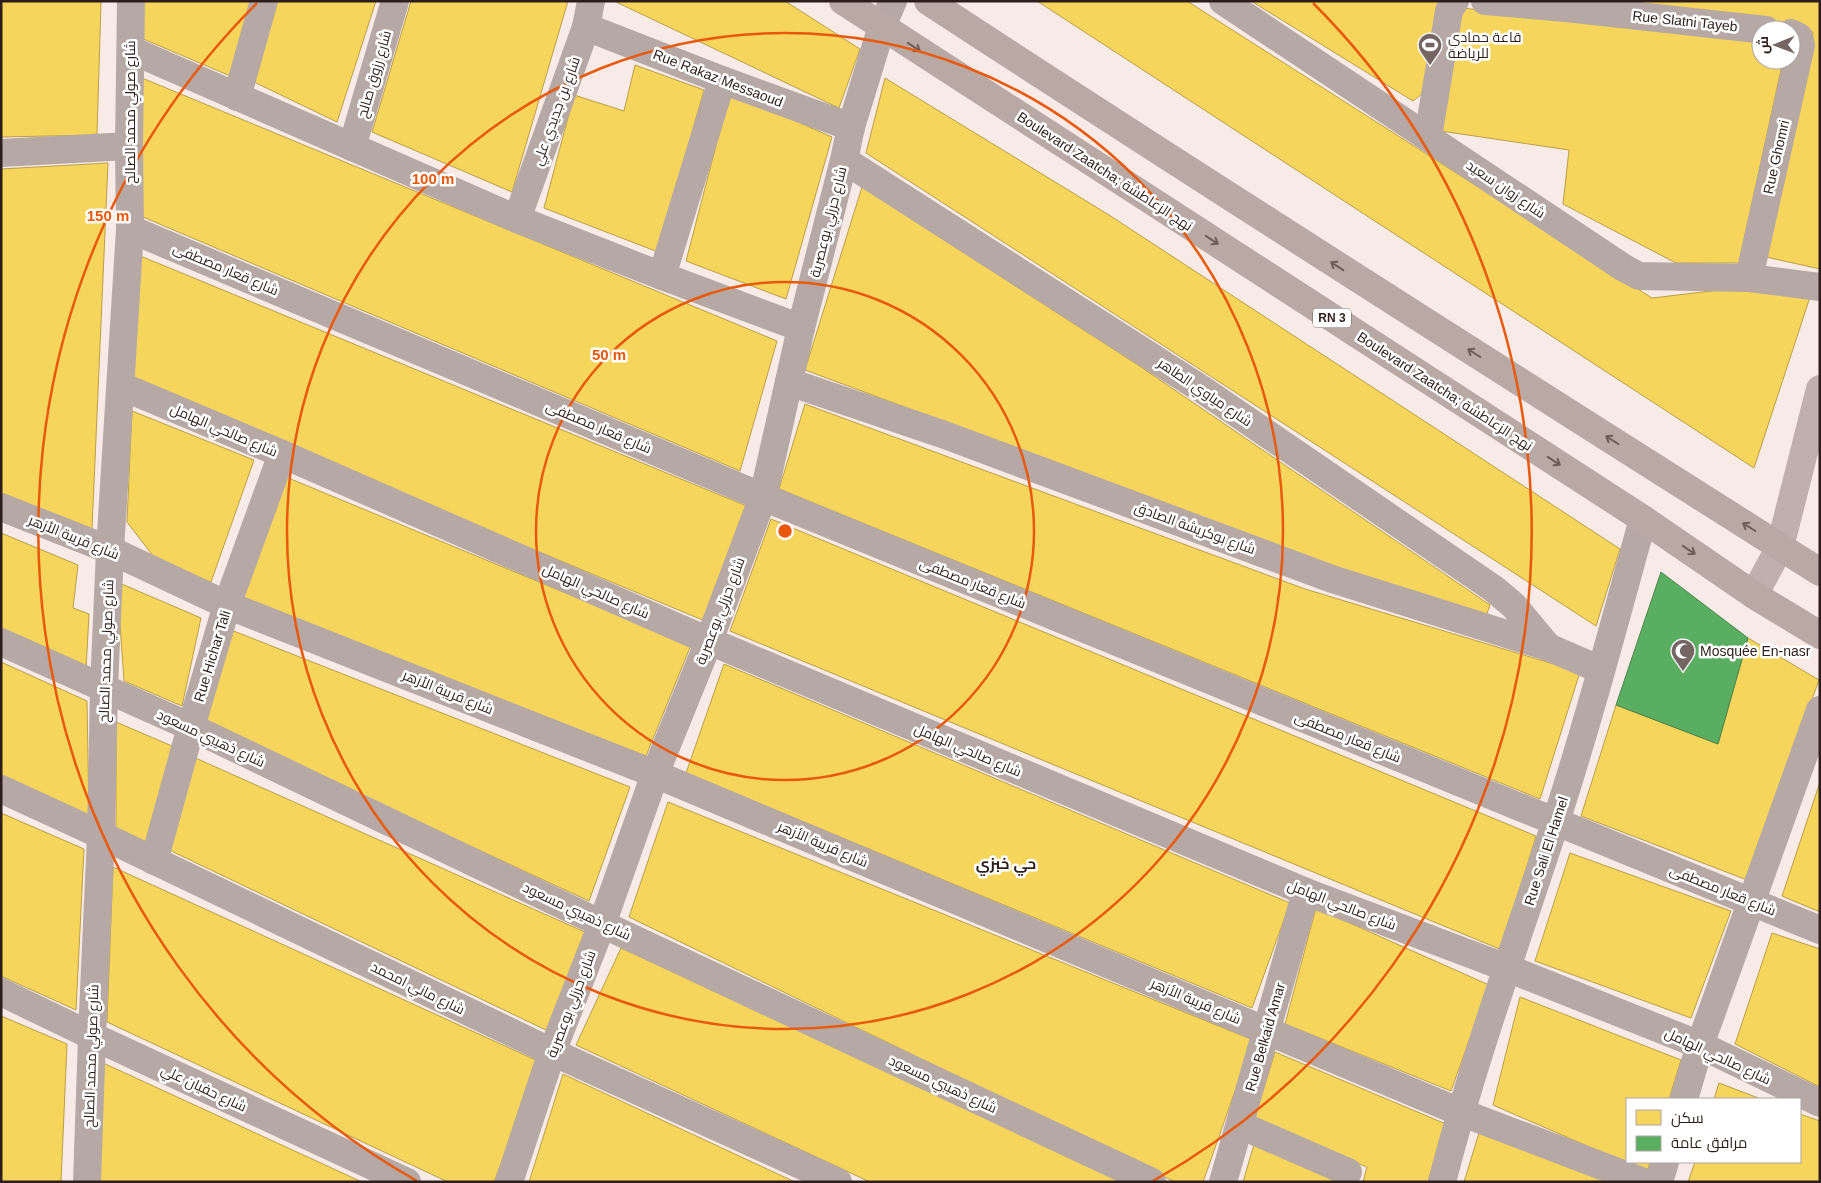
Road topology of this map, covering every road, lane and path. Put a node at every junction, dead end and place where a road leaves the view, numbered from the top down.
1 (131, 1) edge
2 (264, 1) edge
3 (395, 1) edge
4 (843, 1) edge
5 (893, 1) edge
6 (928, 1) edge
7 (1455, 1) edge
8 (1485, 1) edge
9 (1226, 2) edge
10 (1566, 4) edge
11 (588, 14) edge
12 (882, 26) junction
13 (1751, 28) edge
14 (131, 50) junction
15 (1796, 70) edge
16 (722, 80) junction
17 (236, 97) junction
18 (851, 127) junction
19 (1428, 137) junction
20 (129, 146) junction
21 (352, 147) junction
22 (1, 153) edge
23 (844, 160) junction
24 (516, 219) junction
25 (130, 228) junction
26 (662, 276) junction
27 (1749, 278) junction
28 (1820, 287) edge
29 (801, 328) junction
30 (789, 382) junction
31 (121, 386) junction
32 (1820, 389) edge
33 (282, 454) junction
34 (763, 497) junction
35 (1, 508) edge
36 (1643, 519) junction
37 (1780, 547) junction
38 (110, 550) junction
39 (1820, 572) edge
40 (1754, 594) junction
41 (227, 605) junction
42 (1820, 635) edge
43 (709, 640) junction
44 (1, 642) edge
45 (1548, 647) junction
46 (1602, 670) junction
47 (104, 688) junction
48 (1820, 710) edge
49 (191, 728) junction
50 (655, 774) junction
51 (1, 789) edge
52 (1556, 822) junction
53 (101, 835) junction
54 (154, 861) junction
55 (1306, 892) junction
56 (1750, 901) junction
57 (602, 924) junction
58 (1820, 930) edge
59 (1507, 968) junction
60 (1, 992) edge
61 (1266, 1030) junction
62 (92, 1036) junction
63 (1700, 1045) junction
64 (552, 1052) junction
65 (1684, 1098) edge
66 (1820, 1103) edge
67 (1460, 1112) junction
68 (1240, 1125) junction
69 (1665, 1163) edge
70 (1348, 1172) dead end
71 (87, 1182) edge
72 (407, 1182) edge
73 (509, 1182) edge
74 (838, 1182) edge
75 (1152, 1182) edge
76 (1223, 1182) edge
77 (1442, 1182) edge
78 (1644, 1182) edge
79 (1659, 1182) edge

1 - 14 street, شارع صولي محمد الصالح
2 - 17 street
3 - 21 street, شارع رزوق صالح
4 - 12 main road, Boulevard Zaatcha; نهج الزعاطشة / RN 3
5 - 12 street, شارع حرزلي بوعصرية
37 -> 6 main road
7 - 19 street
8 - 10 street, Rue Slatni Tayeb
9 - 19 street, شارع زوان سعيد
10 - 13 street, Rue Slatni Tayeb
11 - 16 street, Rue Rakaz Messaoud
11 - 24 street, شارع بن جديدي علي
12 - 18 street, شارع حرزلي بوعصرية
12 -> 36 main road, Boulevard Zaatcha; نهج الزعاطشة / RN 3
14 - 17 street
14 - 20 street, شارع صولي محمد الصالح
15 - 27 street, Rue Ghomri
16 - 18 street, Rue Rakaz Messaoud
16 - 26 street
17 - 21 street
18 - 23 street, شارع حرزلي بوعصرية
19 - 27 street, شارع زوان سعيد
20 - 22 street
20 - 25 street, شارع صولي محمد الصالح
21 - 24 street
23 - 29 street, شارع حرزلي بوعصرية
23 - 45 street, شارع مياوي الطاهر
24 - 26 street
25 - 31 street, شارع صولي محمد الصالح
25 - 34 street, شارع قعار مصطفى
26 - 29 street
27 - 28 street, شارع زوان سعيد
29 - 30 street, شارع حرزلي بوعصرية
30 - 34 street, شارع حرزلي بوعصرية
30 - 45 street, شارع بوكريشة الصادق
31 - 33 street, شارع صالحي الهامل
31 - 38 street, شارع صولي محمد الصالح
32 - 37 street
33 - 41 street, Rue Hichar Tali
33 - 43 street, شارع صالحي الهامل
34 - 43 street, شارع حرزلي بوعصرية
34 - 52 street, شارع قعار مصطفى
35 - 38 street, شارع قريبة الأزهر
36 -> 40 main road, Boulevard Zaatcha; نهج الزعاطشة / RN 3
36 - 46 street, Rue Sali El Hamel
37 - 39 main road
37 - 40 street
38 - 41 street, شارع قريبة الأزهر
38 - 47 street, شارع صولي محمد الصالح
40 - 42 main road, Boulevard Zaatcha; نهج الزعاطشة / RN 3
41 - 49 street, Rue Hichar Tali
41 - 50 street, شارع قريبة الأزهر
43 - 50 street, شارع حرزلي بوعصرية
43 - 55 street, شارع صالحي الهامل
44 - 47 street, شارع ذهيبي مسعود
45 - 46 street, شارع بوكريشة الصادق
46 - 52 street, Rue Sali El Hamel
47 - 49 street, شارع ذهيبي مسعود
47 - 53 street, شارع صولي محمد الصالح
48 - 56 street
49 - 54 street, Rue Hichar Tali
49 - 57 street, شارع ذهيبي مسعود
50 - 57 street, شارع حرزلي بوعصرية
50 - 61 street, شارع قريبة الأزهر
51 - 53 street, شارع ماني امحمد
52 - 56 street, شارع قعار مصطفى
52 - 59 street, Rue Sali El Hamel
53 - 54 street, شارع ماني امحمد
53 - 62 street, شارع صولي محمد الصالح
54 - 64 street, شارع ماني امحمد
55 - 59 street, شارع صالحي الهامل
55 - 61 street, Rue Belkaid Amar
56 - 58 street, شارع قعار مصطفى
56 - 63 street
57 - 64 street, شارع حرزلي بوعصرية
57 - 75 street, شارع ذهيبي مسعود
59 - 63 street, شارع صالحي الهامل
59 - 67 street, Rue Sali El Hamel
60 - 62 street, شارع حفيان علي
61 - 67 street, شارع قريبة الأزهر
61 - 68 street, Rue Belkaid Amar
62 - 71 street, شارع صولي محمد الصالح
62 - 72 street, شارع حفيان علي
63 - 65 street
63 - 66 street, شارع صالحي الهامل
64 - 73 street, شارع حرزلي بوعصرية
64 - 74 street, شارع ماني امحمد
67 - 77 street, Rue Sali El Hamel
67 - 78 street, شارع قريبة الأزهر
68 - 70 street
68 - 76 street, Rue Belkaid Amar
69 - 79 street

